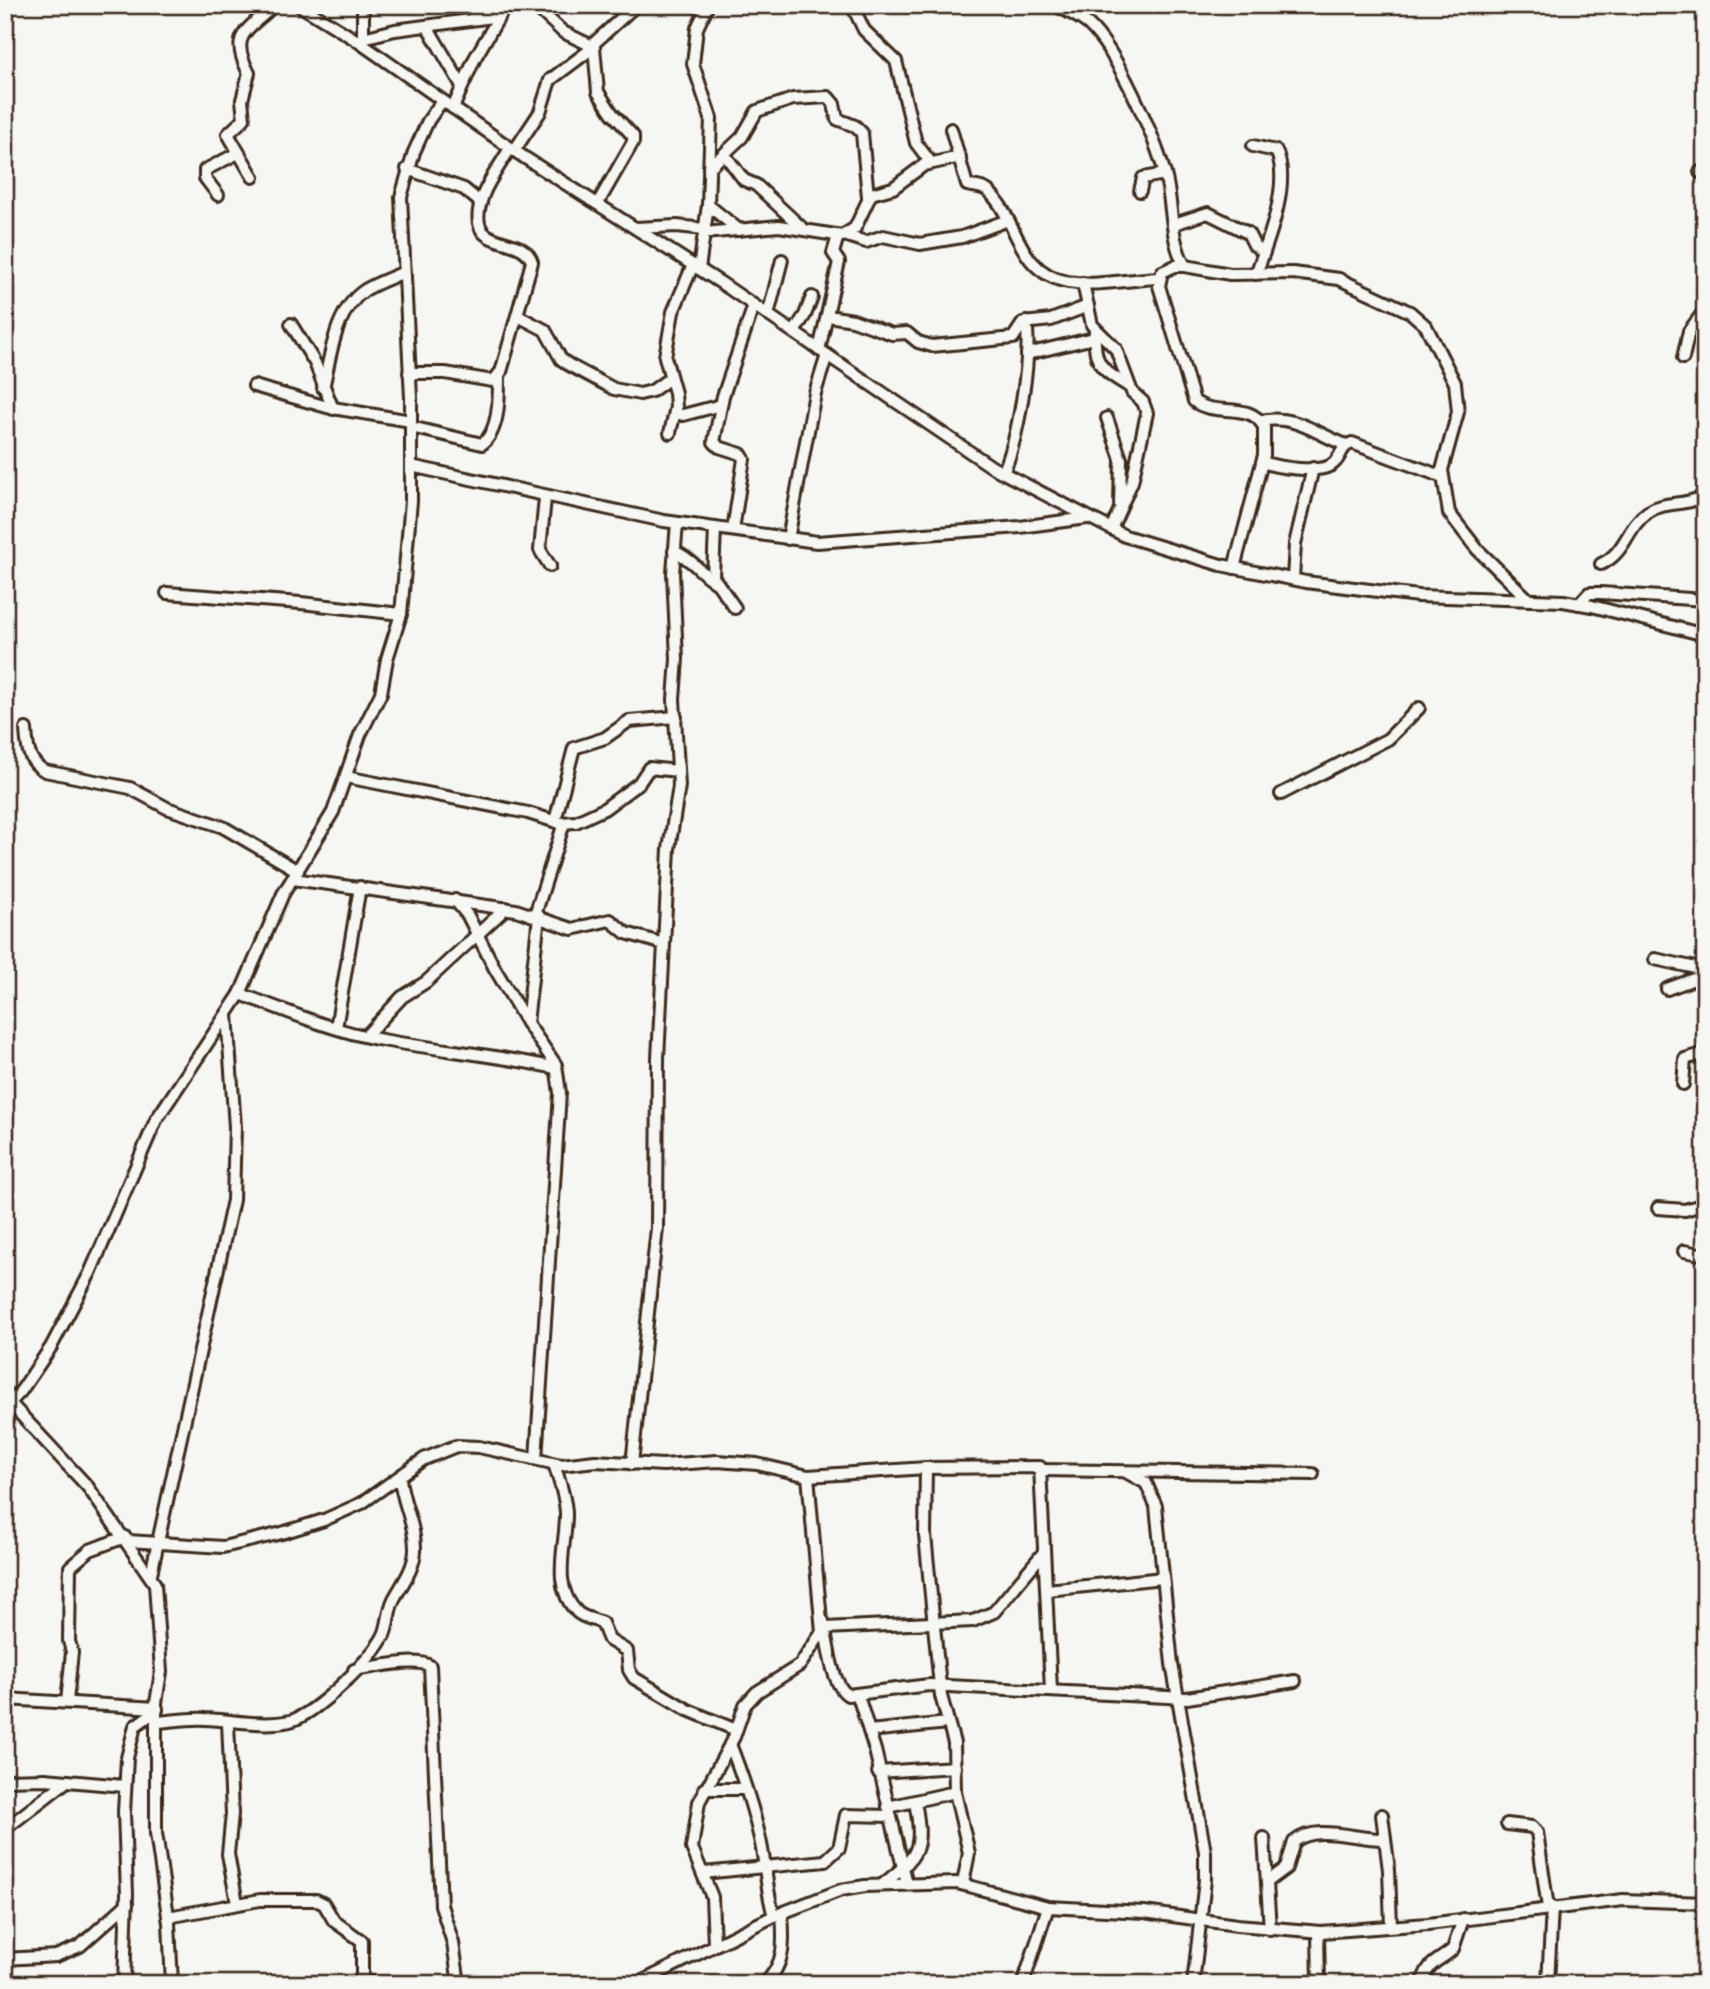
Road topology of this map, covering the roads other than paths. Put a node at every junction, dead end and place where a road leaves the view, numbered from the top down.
1 (274, 5) edge
2 (299, 5) edge
3 (363, 5) edge
4 (459, 5) edge
5 (506, 5) edge
6 (534, 5) edge
7 (636, 5) edge
8 (708, 5) edge
9 (852, 5) edge
10 (1055, 5) edge
11 (500, 16) junction
12 (488, 17) junction
13 (427, 26) junction
14 (363, 42) junction
15 (593, 46) junction
16 (462, 86) junction
17 (442, 101) junction
18 (453, 108) junction
19 (951, 129) dead end
20 (1253, 146) dead end
21 (512, 149) junction
22 (238, 153) junction
23 (725, 155) junction
24 (960, 157) junction
25 (932, 163) junction
26 (709, 168) junction
27 (407, 169) junction
28 (1165, 174) junction
29 (253, 177) dead end
30 (1140, 191) dead end
31 (218, 195) dead end
32 (868, 197) junction
33 (481, 202) junction
34 (598, 203) junction
35 (708, 205) junction
36 (1008, 220) junction
37 (1174, 224) junction
38 (636, 228) junction
39 (802, 228) junction
40 (739, 230) junction
41 (704, 231) junction
42 (841, 236) junction
43 (1264, 252) junction
44 (782, 260) dead end
45 (1185, 266) junction
46 (696, 267) junction
47 (404, 272) junction
48 (1256, 274) junction
49 (1160, 278) junction
50 (1083, 283) junction
51 (1101, 283) junction
52 (812, 297) dead end
53 (754, 305) junction
54 (1089, 310) junction
55 (1705, 310) edge
56 (768, 315) junction
57 (518, 316) junction
58 (828, 316) junction
59 (1026, 322) junction
60 (291, 324) dead end
61 (794, 332) junction
62 (1094, 333) junction
63 (823, 352) junction
64 (1027, 354) junction
65 (1683, 358) dead end
66 (409, 373) junction
67 (499, 374) junction
68 (670, 378) junction
69 (254, 386) dead end
70 (1130, 387) junction
71 (323, 388) junction
72 (721, 405) junction
73 (333, 409) junction
74 (675, 413) junction
75 (1107, 418) dead end
76 (1260, 421) junction
77 (411, 424) junction
78 (670, 433) dead end
79 (1346, 445) junction
80 (1262, 462) junction
81 (411, 466) junction
82 (1314, 468) junction
83 (1003, 473) junction
84 (1443, 478) junction
85 (1705, 495) edge
86 (545, 498) junction
87 (1121, 510) junction
88 (1087, 518) junction
89 (677, 523) junction
90 (715, 528) junction
91 (1111, 529) junction
92 (733, 530) junction
93 (788, 540) junction
94 (674, 551) junction
95 (1601, 565) dead end
96 (550, 566) dead end
97 (1234, 568) junction
98 (1293, 579) junction
99 (715, 582) junction
100 (167, 593) dead end
101 (1529, 600) junction
102 (1705, 600) edge
103 (1579, 604) junction
104 (735, 607) dead end
105 (401, 614) junction
106 (1705, 635) edge
107 (1419, 708) dead end
108 (676, 717) junction
109 (26, 729) dead end
110 (678, 771) junction
111 (346, 777) junction
112 (1281, 794) dead end
113 (559, 822) junction
114 (296, 875) junction
115 (360, 887) junction
116 (455, 900) junction
117 (506, 908) junction
118 (537, 915) junction
119 (479, 936) junction
120 (664, 944) junction
121 (1655, 959) dead end
122 (1705, 972) edge
123 (1667, 989) dead end
124 (240, 994) junction
125 (227, 1015) junction
126 (527, 1023) junction
127 (336, 1028) junction
128 (366, 1036) junction
129 (1705, 1053) edge
130 (556, 1068) junction
131 (1683, 1084) dead end
132 (1705, 1204) edge
133 (1658, 1208) dead end
134 (1684, 1251) dead end
135 (1705, 1255) edge
136 (7, 1405) edge
137 (536, 1459) junction
138 (554, 1464) junction
139 (632, 1464) junction
140 (926, 1468) junction
141 (1040, 1470) junction
142 (1126, 1472) junction
143 (1312, 1474) dead end
144 (808, 1475) junction
145 (400, 1478) junction
146 (126, 1539) junction
147 (159, 1544) junction
148 (1044, 1552) junction
149 (151, 1574) junction
150 (1163, 1578) junction
151 (1047, 1590) junction
152 (934, 1623) junction
153 (824, 1625) junction
154 (354, 1670) junction
155 (1295, 1681) dead end
156 (940, 1686) junction
157 (1051, 1690) junction
158 (858, 1696) junction
159 (1180, 1698) junction
160 (5, 1699) edge
161 (67, 1702) junction
162 (157, 1713) junction
163 (229, 1722) junction
164 (948, 1723) junction
165 (736, 1730) junction
166 (869, 1731) junction
167 (730, 1744) junction
168 (955, 1767) junction
169 (893, 1771) junction
170 (878, 1772) junction
171 (5, 1780) edge
172 (67, 1781) junction
173 (124, 1786) junction
174 (704, 1789) junction
175 (744, 1789) junction
176 (884, 1791) junction
177 (956, 1792) junction
178 (915, 1802) junction
179 (889, 1812) junction
180 (1382, 1815) dead end
181 (1507, 1824) dead end
182 (5, 1829) edge
183 (1264, 1838) dead end
184 (1384, 1839) junction
185 (904, 1868) junction
186 (763, 1869) junction
187 (703, 1873) junction
188 (1267, 1882) junction
189 (963, 1883) junction
190 (907, 1884) junction
191 (882, 1885) junction
192 (237, 1903) junction
193 (1705, 1903) edge
194 (127, 1904) junction
195 (1048, 1907) junction
196 (1550, 1908) junction
197 (778, 1914) junction
198 (168, 1917) junction
199 (1201, 1919) junction
200 (1462, 1919) junction
201 (714, 1921) junction
202 (1391, 1926) junction
203 (1270, 1929) junction
204 (1318, 1932) junction
205 (732, 1935) junction
206 (714, 1944) junction
207 (5, 1959) edge
208 (363, 1982) edge
209 (124, 1984) edge
210 (172, 1984) edge
211 (380, 1984) edge
212 (459, 1984) edge
213 (637, 1984) edge
214 (764, 1984) edge
215 (1023, 1984) edge
216 (1193, 1984) edge
217 (1319, 1984) edge
218 (1423, 1984) edge
219 (1548, 1984) edge

1 - 22 street
2 - 14 street
3 - 14 street
4 - 12 street
5 - 11 street
6 - 15 street
7 - 15 street
8 - 26 street
9 - 25 street
10 - 28 street
11 - 12 street
11 - 16 street
12 - 13 street
13 - 14 street
13 - 16 street
14 - 17 street
15 - 21 street
15 - 34 street
16 - 18 street
17 - 18 street
17 - 27 street
18 - 21 street
19 - 24 street
20 - 43 street
21 - 33 street
21 - 34 street
22 - 29 street
22 - 31 street
23 - 26 street
23 - 32 street
23 - 39 street
24 - 25 street
24 - 36 street
25 - 32 street
26 - 35 street
27 - 33 street
27 - 47 street
28 - 30 street
28 - 37 street
32 - 42 street
33 - 57 street
34 - 38 street
35 - 40 street
35 - 41 street
36 - 42 street
36 - 50 street
37 - 43 street
37 - 45 street
38 - 41 street
38 - 46 street
39 - 40 street
39 - 42 street
40 - 41 street
41 - 46 street
42 - 58 street
43 - 48 street
44 - 56 street
45 - 48 street
45 - 49 street
46 - 53 street
46 - 68 street
47 - 66 street
47 - 71 street
48 - 84 street
49 - 51 street
49 - 76 street
50 - 51 street
50 - 54 street
51 - 54 street
52 - 61 street
53 - 56 street
53 - 72 street
54 - 59 street
54 - 62 street
55 - 65 street
56 - 61 street
57 - 67 street
57 - 68 street
58 - 59 street
58 - 63 street
59 - 64 street
60 - 71 street
61 - 63 street
62 - 64 street
62 - 70 street
62 - 70 street
63 - 83 street
63 - 93 street
64 - 83 street
66 - 67 street
66 - 77 street
67 - 77 street
68 - 74 street
69 - 73 street
70 - 87 street
71 - 73 street
72 - 74 street
72 - 92 street
73 - 77 street
74 - 78 street
75 - 87 street
76 - 79 street
76 - 80 street
77 - 81 street
79 - 82 street
79 - 84 street
80 - 82 street
80 - 97 street
81 - 86 street
81 - 105 street
82 - 98 street
83 - 88 street
84 - 101 street
85 - 95 street
86 - 89 street
86 - 96 street
87 - 91 street
88 - 91 street
88 - 93 street
89 - 90 street
89 - 94 street
90 - 92 street
90 - 99 street
91 - 97 street
92 - 93 street
94 - 99 street
94 - 108 street
97 - 98 street
98 - 101 street
99 - 104 street
100 - 105 street
101 - 103 street
102 - 103 street
103 - 106 street
105 - 111 street
107 - 112 street
108 - 110 street
108 - 113 street
109 - 114 street
110 - 113 street
110 - 120 street
111 - 113 street
111 - 114 street
113 - 118 street
114 - 115 street
114 - 124 street
115 - 116 street
115 - 127 street
116 - 117 street
116 - 119 street
117 - 118 street
117 - 119 street
118 - 120 street
118 - 126 street
119 - 126 street
119 - 128 street
120 - 139 street
121 - 122 street
122 - 123 street
124 - 125 street
124 - 127 street
125 - 136 street
125 - 147 street
126 - 130 street
127 - 128 street
128 - 130 street
129 - 131 street
130 - 137 street
132 - 133 street
134 - 135 street
136 - 146 street
137 - 138 street
137 - 145 street
138 - 139 street
138 - 165 street
139 - 144 street
140 - 141 street
140 - 144 street
140 - 152 street
141 - 142 street
141 - 148 street
142 - 143 street
142 - 150 street
144 - 153 street
145 - 147 street
145 - 154 street
146 - 147 street
146 - 149 street
146 - 161 street
147 - 149 street
148 - 151 street
148 - 152 street
149 - 162 street
150 - 151 street
150 - 159 street
151 - 157 street
152 - 153 street
152 - 156 street
153 - 158 street
153 - 165 street
154 - 163 street
154 - 212 street
155 - 159 street
156 - 157 street
156 - 158 street
156 - 164 street
157 - 159 street
158 - 166 street
159 - 199 street
160 - 161 street
161 - 162 street
162 - 163 street
162 - 173 street
162 - 198 street
163 - 192 street
164 - 166 street
164 - 168 street
165 - 167 street
166 - 170 street
167 - 174 street
167 - 175 street
168 - 169 street
168 - 177 street
169 - 170 street
169 - 176 street
170 - 176 street
171 - 172 street
172 - 173 street
172 - 182 street
173 - 194 street
174 - 175 street
174 - 187 street
175 - 186 street
176 - 179 street
177 - 178 street
177 - 189 street
178 - 179 street
178 - 185 street
179 - 185 street
179 - 186 street
180 - 184 street
181 - 196 street
183 - 188 street
184 - 188 street
184 - 202 street
185 - 190 street
185 - 191 street
186 - 187 street
186 - 197 street
187 - 201 street
188 - 203 street
189 - 190 street
189 - 195 street
190 - 191 street
191 - 197 street
192 - 198 street
192 - 208 street
193 - 196 street
194 - 207 street
194 - 209 street
195 - 199 street
195 - 215 street
196 - 200 street
196 - 219 street
197 - 205 street
197 - 214 street
198 - 210 street
199 - 203 street
199 - 216 street
200 - 202 street
200 - 218 street
201 - 205 street
201 - 206 street
202 - 204 street
203 - 204 street
204 - 217 street
205 - 206 street
206 - 213 street
208 - 211 street

